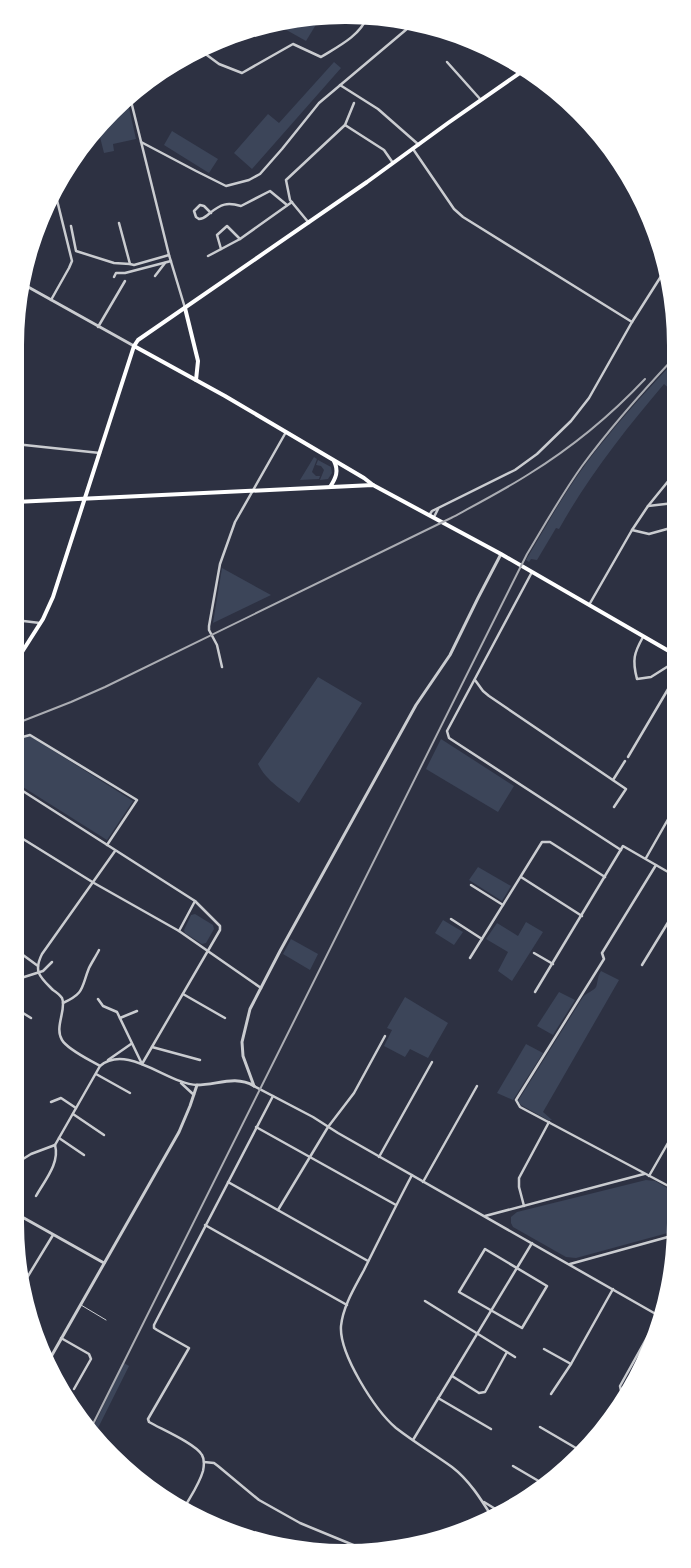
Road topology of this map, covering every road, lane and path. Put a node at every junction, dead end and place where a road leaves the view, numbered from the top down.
1 (363, 24) edge
2 (406, 30) edge
3 (207, 55) edge
4 (447, 62) dead end
5 (518, 74) edge
6 (340, 84) junction
7 (482, 101) junction
8 (354, 103) dead end
9 (132, 105) edge
10 (345, 125) junction
11 (141, 142) junction
12 (418, 145) junction
13 (413, 149) junction
14 (393, 163) junction
15 (292, 202) junction
16 (57, 203) edge
17 (287, 205) junction
18 (211, 213) junction
19 (119, 223) dead end
20 (309, 223) junction
21 (71, 226) dead end
22 (240, 239) junction
23 (221, 249) junction
24 (169, 256) junction
25 (208, 256) dead end
26 (171, 261) junction
27 (166, 262) junction
28 (130, 264) junction
29 (155, 276) dead end
30 (114, 277) dead end
31 (660, 278) edge
32 (125, 281) dead end
33 (29, 288) edge
34 (51, 300) junction
35 (185, 308) junction
36 (632, 322) junction
37 (98, 327) junction
38 (134, 346) junction
39 (196, 380) junction
40 (286, 432) junction
41 (24, 445) edge
42 (100, 453) junction
43 (334, 461) junction
44 (667, 483) edge
45 (373, 485) junction
46 (330, 487) junction
47 (252, 490) junction
48 (85, 498) junction
49 (24, 501) edge
50 (667, 504) edge
51 (648, 506) junction
52 (438, 509) junction
53 (430, 514) junction
54 (434, 517) junction
55 (667, 529) edge
56 (632, 530) junction
57 (501, 554) junction
58 (532, 571) junction
59 (589, 605) junction
60 (24, 621) edge
61 (40, 623) junction
62 (643, 636) junction
63 (24, 649) edge
64 (667, 650) edge
65 (222, 667) dead end
66 (667, 667) edge
67 (474, 679) junction
68 (667, 691) edge
69 (24, 737) edge
70 (628, 757) dead end
71 (625, 761) dead end
72 (613, 780) junction
73 (24, 792) edge
74 (614, 807) dead end
75 (667, 821) edge
76 (24, 840) edge
77 (107, 845) junction
78 (621, 850) junction
79 (116, 851) junction
80 (645, 858) junction
81 (656, 865) junction
82 (667, 871) edge
83 (520, 877) junction
84 (605, 877) junction
85 (94, 883) junction
86 (471, 884) dead end
87 (195, 901) junction
88 (503, 905) junction
89 (582, 916) junction
90 (451, 919) dead end
91 (667, 924) edge
92 (179, 931) junction
93 (482, 939) junction
94 (99, 950) dead end
95 (207, 951) junction
96 (534, 952) dead end
97 (24, 956) edge
98 (470, 958) dead end
99 (52, 962) dead end
100 (553, 964) junction
101 (642, 965) dead end
102 (38, 967) junction
103 (38, 972) junction
104 (24, 977) edge
105 (261, 988) junction
106 (535, 992) dead end
107 (183, 994) junction
108 (98, 999) dead end
109 (63, 1003) junction
110 (137, 1011) dead end
111 (24, 1014) edge
112 (31, 1018) dead end
113 (120, 1018) junction
114 (226, 1018) dead end
115 (385, 1036) dead end
116 (131, 1044) junction
117 (152, 1047) junction
118 (200, 1060) dead end
119 (105, 1062) junction
120 (432, 1062) dead end
121 (142, 1064) junction
122 (100, 1066) junction
123 (96, 1074) junction
124 (180, 1082) junction
125 (197, 1085) junction
126 (254, 1086) junction
127 (477, 1086) dead end
128 (130, 1093) dead end
129 (194, 1095) junction
130 (273, 1096) junction
131 (51, 1102) dead end
132 (76, 1108) junction
133 (73, 1114) junction
134 (549, 1122) junction
135 (256, 1127) junction
136 (328, 1127) junction
137 (104, 1135) dead end
138 (59, 1138) junction
139 (667, 1143) edge
140 (55, 1145) junction
141 (84, 1155) dead end
142 (310, 1157) junction
143 (380, 1157) junction
144 (24, 1158) edge
145 (412, 1175) junction
146 (647, 1175) junction
147 (228, 1182) junction
148 (423, 1182) junction
149 (667, 1185) edge
150 (36, 1196) dead end
151 (396, 1206) junction
152 (524, 1206) junction
153 (278, 1210) junction
154 (484, 1216) junction
155 (24, 1218) edge
156 (205, 1225) junction
157 (54, 1234) junction
158 (667, 1237) edge
159 (532, 1243) junction
160 (368, 1261) junction
161 (104, 1263) junction
162 (569, 1264) junction
163 (516, 1269) junction
164 (29, 1275) edge
165 (613, 1290) junction
166 (425, 1300) dead end
167 (80, 1304) junction
168 (347, 1305) junction
169 (490, 1312) junction
170 (654, 1313) edge
171 (106, 1320) dead end
172 (477, 1333) junction
173 (62, 1338) junction
174 (643, 1345) edge
175 (544, 1349) dead end
176 (507, 1352) junction
177 (52, 1355) edge
178 (515, 1357) dead end
179 (571, 1364) junction
180 (452, 1376) junction
181 (74, 1389) dead end
182 (621, 1389) edge
183 (551, 1394) dead end
184 (438, 1398) junction
185 (540, 1427) dead end
186 (491, 1429) dead end
187 (413, 1440) junction
188 (575, 1448) edge
189 (204, 1462) junction
190 (512, 1466) dead end
191 (537, 1481) edge
192 (187, 1502) edge
193 (483, 1502) junction
194 (493, 1508) edge
195 (488, 1511) edge
196 (351, 1544) edge

1 - 3 street
2 - 6 street
4 - 7 street
5 - 7 main road
6 - 11 street
6 - 12 street
7 - 12 main road
8 - 10 street
9 - 11 street
10 - 14 street
10 - 15 street
11 - 24 street
12 - 13 main road
13 - 14 main road
13 - 36 street
14 - 20 main road
15 - 17 street
15 - 20 street
16 - 34 street
17 - 18 street
17 - 22 street
18 - 18 street
19 - 28 street
20 - 35 main road
21 - 28 street
22 - 23 street
22 - 23 street
23 - 25 street
24 - 26 street
24 - 28 street
26 - 27 street
26 - 35 street
27 - 29 street
27 - 30 street
31 - 36 street
32 - 37 street
33 - 34 street
34 - 37 street
35 - 38 main road
35 - 39 main road
36 - 52 street
37 - 38 street
38 - 39 main road
38 - 42 main road
39 - 40 main road
40 - 43 main road
40 - 47 street
41 - 42 street
42 - 48 main road
43 - 45 main road
43 - 46 main road
44 - 51 street
45 - 46 main road
45 - 53 main road
46 - 47 main road
47 - 48 main road
47 - 65 street
48 - 49 main road
48 - 61 main road
50 - 51 street
51 - 56 street
52 - 53 street
52 - 54 street
53 - 54 main road
54 - 57 main road
55 - 56 street
56 - 59 street
57 - 58 main road
57 - 105 street
58 - 59 main road
58 - 67 street
59 - 62 main road
60 - 61 street
61 - 63 main road
62 - 64 main road
62 - 66 street
67 - 72 street
67 - 78 street
68 - 70 street
69 - 77 street
71 - 72 street
72 - 74 street
73 - 77 street
75 - 80 street
76 - 85 street
77 - 79 street
78 - 80 street
78 - 84 street
79 - 85 street
79 - 87 street
80 - 81 street
81 - 82 street
81 - 134 street
83 - 84 street
83 - 88 street
83 - 89 street
84 - 89 street
85 - 92 street
85 - 102 street
86 - 88 street
87 - 92 street
87 - 95 street
88 - 93 street
89 - 100 street
90 - 93 street
91 - 101 street
92 - 95 street
93 - 98 street
94 - 109 street
95 - 105 street
95 - 107 street
96 - 100 street
97 - 102 street
99 - 103 street
100 - 106 street
102 - 103 street
103 - 104 street
103 - 109 street
105 - 126 street
107 - 114 street
107 - 117 street
108 - 113 street
109 - 122 street
110 - 113 street
111 - 112 street
113 - 116 street
115 - 136 street
116 - 119 street
116 - 121 street
117 - 118 street
117 - 121 street
119 - 121 street
119 - 122 street
120 - 143 street
121 - 124 street
122 - 123 street
123 - 128 street
123 - 132 street
124 - 125 street
124 - 129 street
125 - 126 street
125 - 129 street
126 - 130 street
127 - 148 street
129 - 161 street
130 - 135 street
130 - 136 street
131 - 132 street
132 - 133 street
133 - 137 street
133 - 138 street
134 - 146 street
134 - 152 street
135 - 142 street
135 - 147 street
136 - 142 street
136 - 143 street
138 - 140 street
138 - 141 street
139 - 146 street
140 - 144 street
140 - 150 street
142 - 151 street
142 - 153 street
143 - 145 street
145 - 148 street
145 - 151 street
146 - 149 street
146 - 152 street
147 - 153 street
147 - 156 street
148 - 154 street
151 - 160 street
152 - 154 street
153 - 160 street
154 - 159 street
155 - 157 street
156 - 168 street
156 - 189 street
157 - 161 street
157 - 164 street
158 - 162 street
159 - 162 street
159 - 163 street
160 - 168 street
161 - 167 street
162 - 165 street
163 - 169 street
163 - 169 street
163 - 169 street
165 - 170 street
165 - 179 street
166 - 172 street
167 - 171 lane
167 - 173 street
168 - 187 street
169 - 172 street
172 - 176 street
172 - 180 street
173 - 177 street
173 - 181 street
174 - 182 street
175 - 179 street
176 - 178 street
176 - 180 street
179 - 183 street
180 - 184 street
184 - 186 street
184 - 187 street
185 - 188 street
187 - 193 street
189 - 192 street
189 - 196 street
190 - 191 street
193 - 194 street
193 - 195 street

